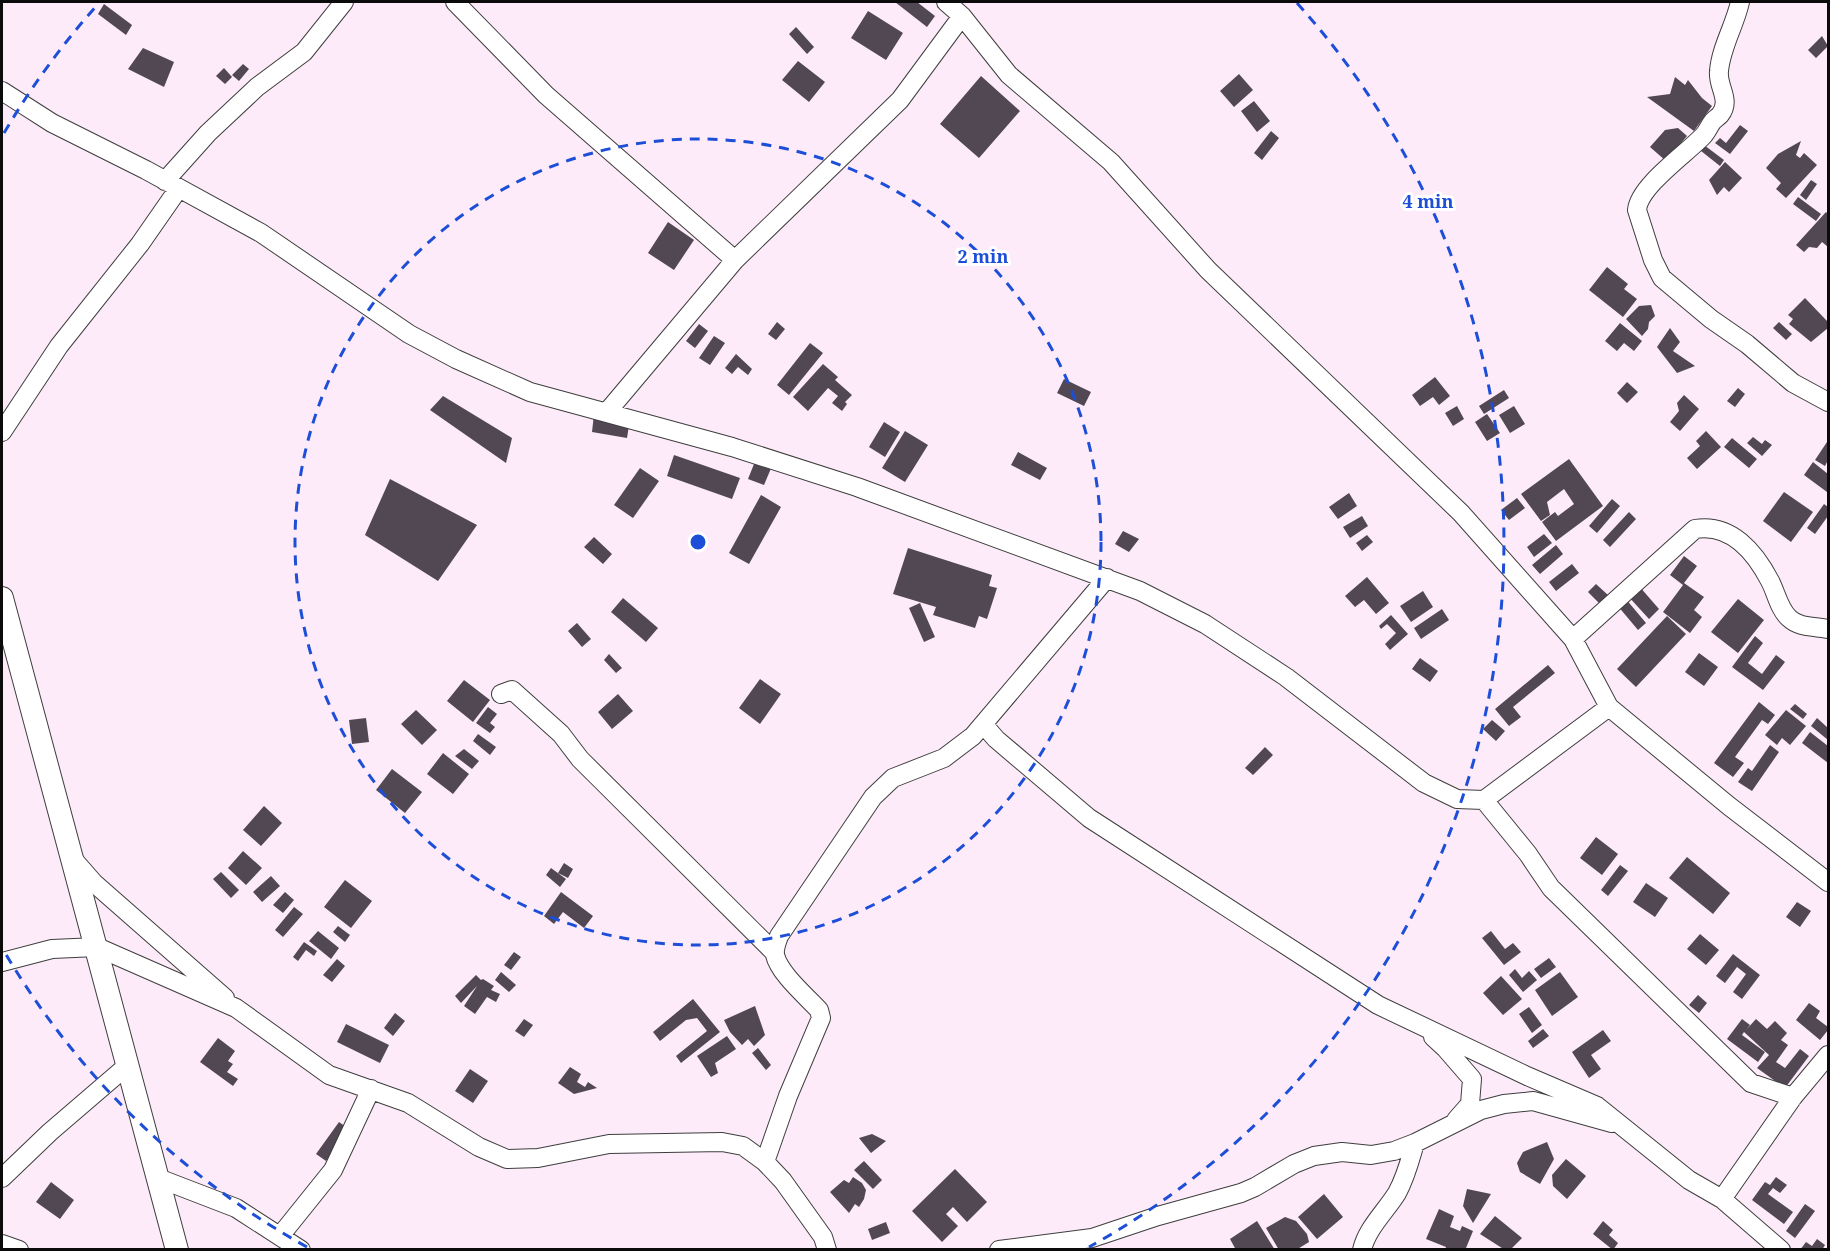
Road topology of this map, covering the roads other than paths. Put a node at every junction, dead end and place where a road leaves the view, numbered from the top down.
1 (344, 2) edge
2 (455, 2) edge
3 (945, 2) edge
4 (1740, 2) edge
5 (963, 16) junction
6 (2, 91) edge
7 (172, 185) junction
8 (735, 260) junction
9 (1828, 402) edge
10 (607, 411) junction
11 (2, 432) edge
12 (1107, 578) junction
13 (2, 598) edge
14 (1828, 629) edge
15 (1573, 639) junction
16 (501, 694) dead end
17 (1609, 707) junction
18 (983, 724) junction
19 (1484, 800) junction
20 (72, 857) junction
21 (1828, 882) edge
22 (96, 947) junction
23 (775, 953) junction
24 (2, 962) edge
25 (236, 1008) junction
26 (1418, 1024) junction
27 (1828, 1055) edge
28 (128, 1065) junction
29 (371, 1089) junction
30 (1793, 1097) junction
31 (1451, 1125) junction
32 (1619, 1125) junction
33 (1415, 1143) junction
34 (765, 1162) junction
35 (2, 1178) edge
36 (158, 1178) junction
37 (1722, 1198) junction
38 (280, 1236) junction
39 (2, 1244) edge
40 (19, 1250) edge
41 (177, 1250) edge
42 (301, 1250) edge
43 (827, 1250) edge
44 (999, 1250) edge
45 (1362, 1250) edge
46 (1781, 1250) edge

1 - 7 street
2 - 8 street
3 - 5 street
4 - 9 street
5 - 8 street
5 - 15 street
6 - 7 street
7 - 10 street
7 - 11 street
8 - 10 street
10 - 12 street
12 - 18 street
12 - 19 street
13 - 20 street
14 - 15 street
15 - 17 street
16 - 23 street
17 - 19 street
17 - 21 street
18 - 23 street
18 - 26 street
19 - 30 street
20 - 22 street
20 - 25 street
22 - 24 street
22 - 25 street
22 - 28 street
23 - 34 street
25 - 29 street
26 - 31 street
26 - 32 street
27 - 30 street
28 - 35 street
28 - 36 street
29 - 34 street
29 - 38 street
30 - 37 street
31 - 32 street
31 - 33 street
32 - 37 street
33 - 44 street
33 - 45 street
34 - 43 street
36 - 38 street
36 - 41 street
37 - 46 street
38 - 42 street
39 - 40 street

